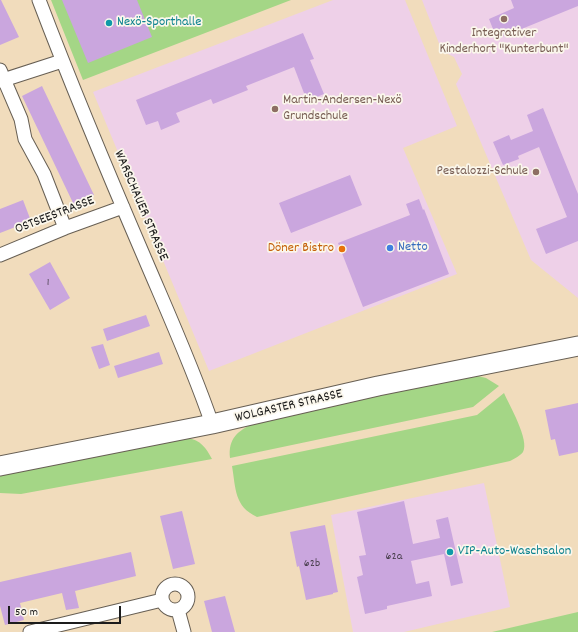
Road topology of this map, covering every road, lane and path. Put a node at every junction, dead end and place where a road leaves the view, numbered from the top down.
1 (39, 0) edge
2 (62, 61) junction
3 (1, 77) edge
4 (123, 207) junction
5 (65, 228) junction
6 (0, 254) edge
7 (578, 346) edge
8 (212, 424) junction
9 (0, 466) edge
10 (162, 600) junction
11 (178, 610) junction
12 (30, 632) edge
13 (184, 632) edge

1 - 2 street, WARSCHAUER STRASSE
2 - 3 street
2 - 4 street, WARSCHAUER STRASSE
3 - 5 street
4 - 5 street, OSTSEESTRASSE
4 - 8 street, WARSCHAUER STRASSE
5 - 6 street, OSTSEESTRASSE
7 - 8 main road, WOLGASTER STRASSE
8 - 9 main road, WOLGASTER STRASSE
10 - 11 street
10 - 11 street
10 - 12 street
11 - 13 street

